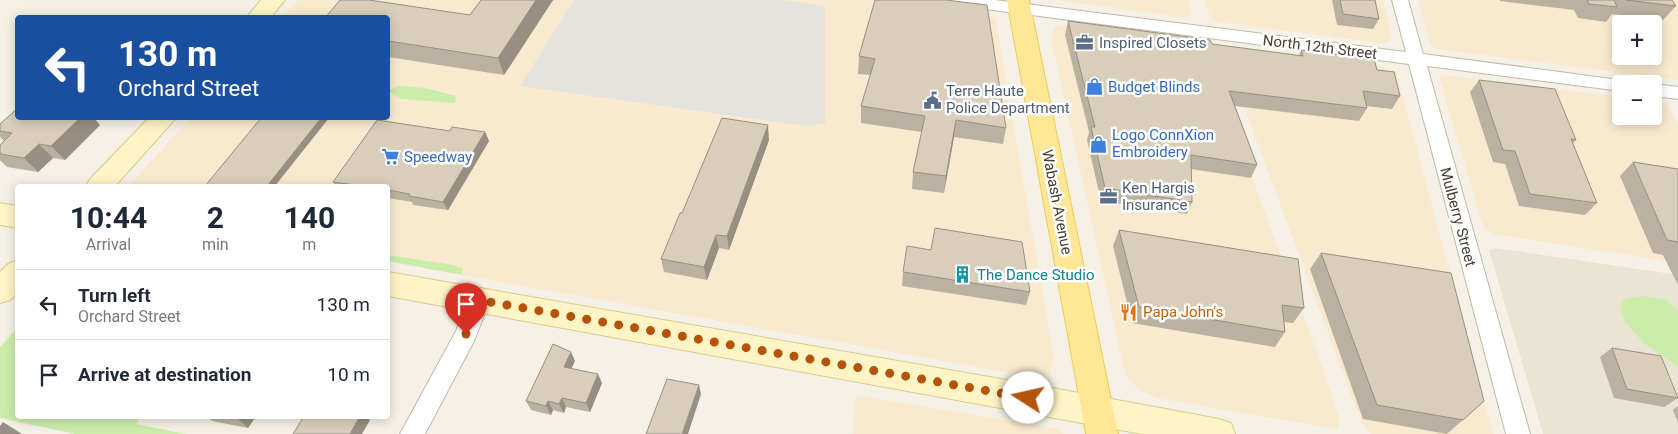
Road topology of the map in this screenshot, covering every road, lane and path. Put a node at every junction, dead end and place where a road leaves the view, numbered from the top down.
1 (274, 0) edge
2 (954, 0) edge
3 (1400, 0) edge
4 (1019, 4) edge
5 (260, 15) edge
6 (1416, 59) junction
7 (1612, 84) edge
8 (1662, 91) edge
9 (1678, 93) edge
10 (161, 120) edge
11 (100, 184) edge
12 (0, 214) edge
13 (15, 216) edge
14 (15, 275) edge
15 (390, 284) edge
16 (0, 291) edge
17 (479, 300) junction
18 (1099, 422) edge
19 (412, 434) edge
20 (1219, 434) edge
21 (1518, 434) edge

1 - 5 main road
2 - 4 street, North 12th Street
3 - 6 street, Mulberry Street
4 - 6 street, North 12th Street
4 - 18 main road, Wabash Avenue
6 - 7 street, North 12th Street
6 - 21 street, Mulberry Street
8 - 9 street
10 - 11 main road
12 - 13 main road
14 - 16 main road
15 - 17 main road
17 - 18 main road
17 - 19 street
18 - 20 main road

